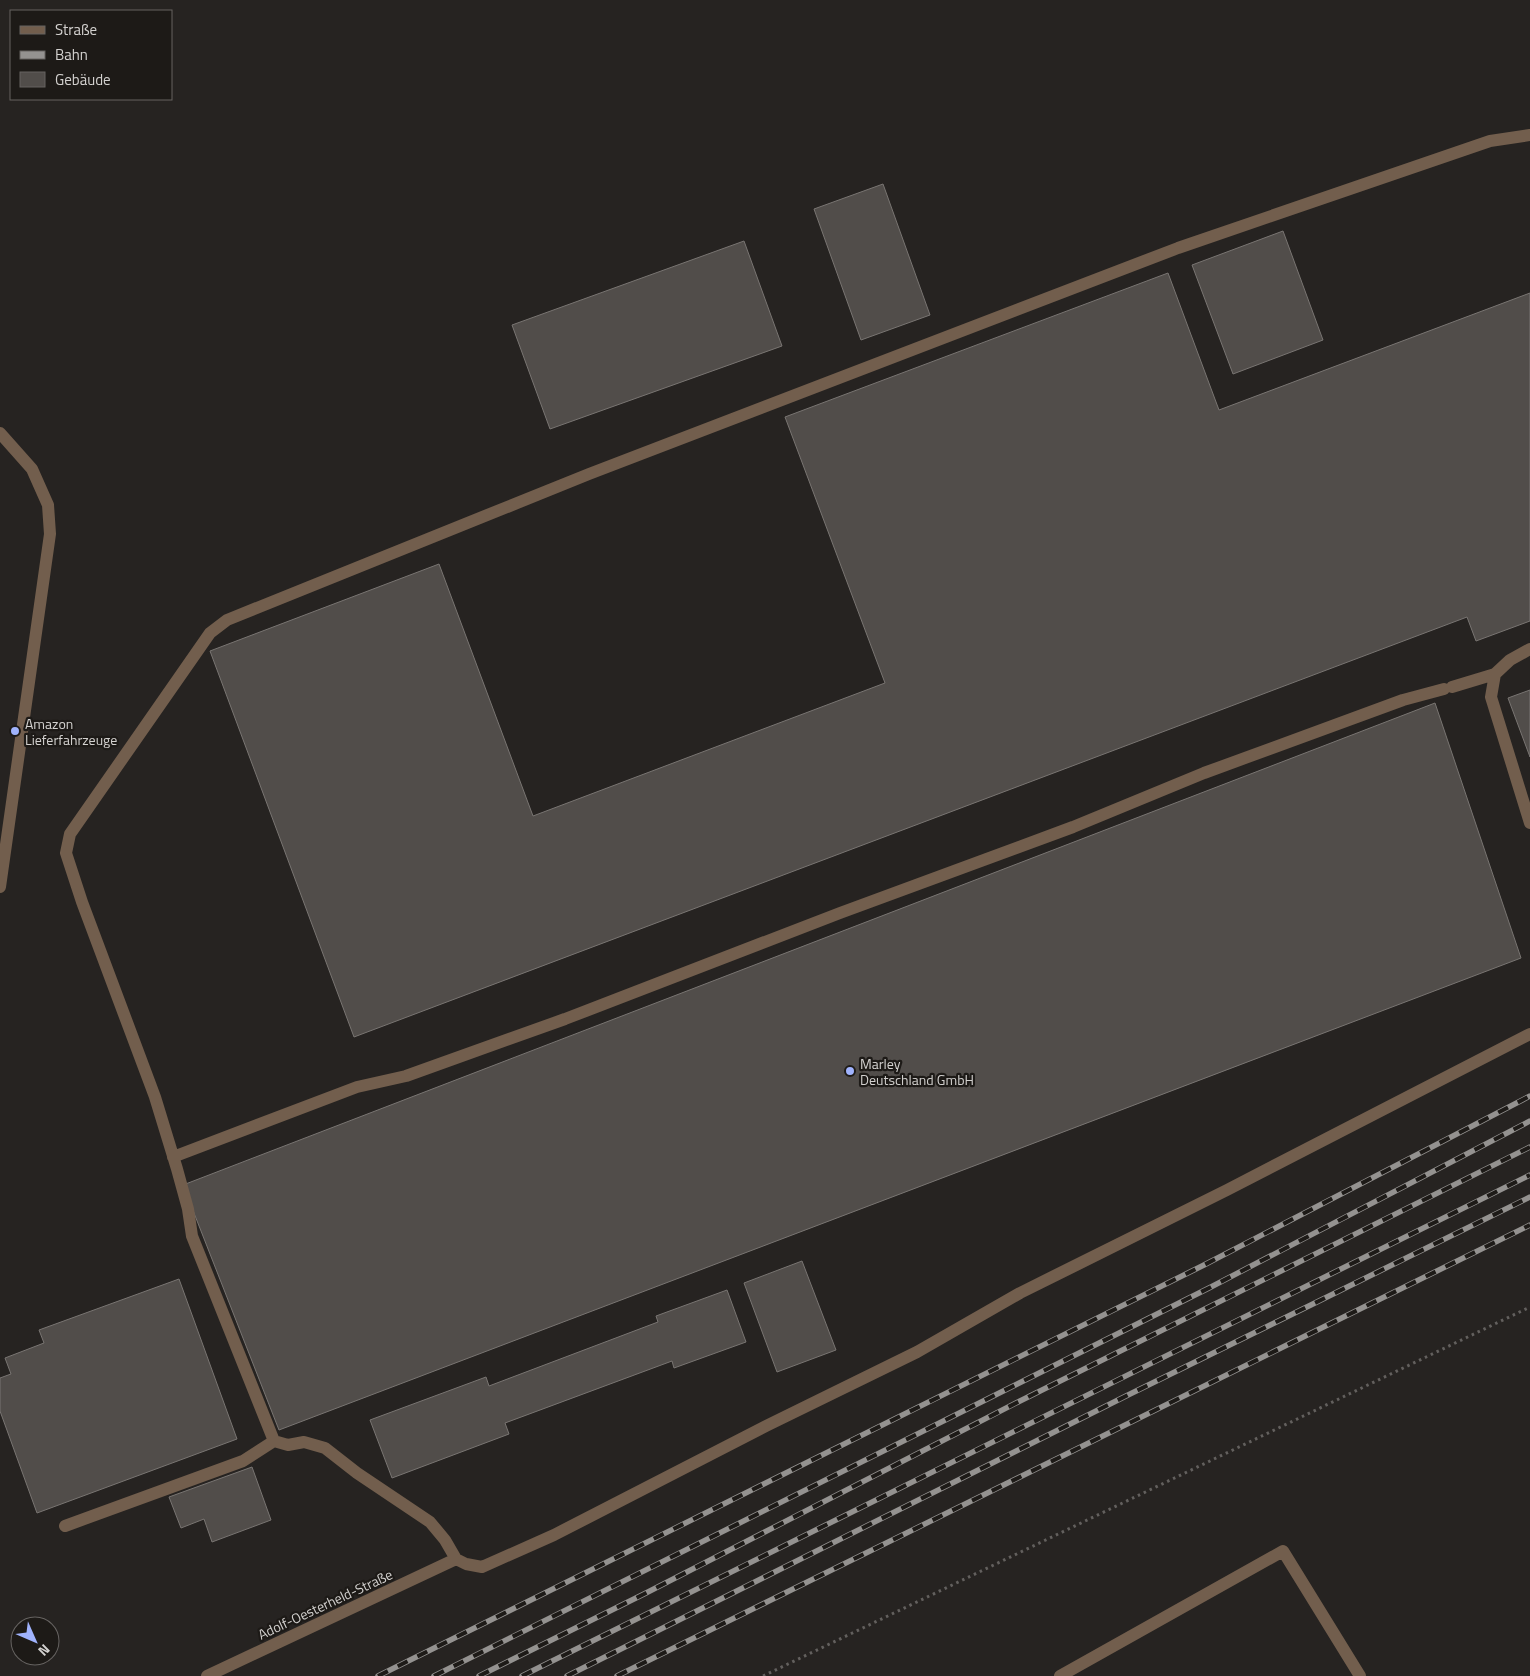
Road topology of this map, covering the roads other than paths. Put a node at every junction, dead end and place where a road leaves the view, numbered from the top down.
1 (1530, 135) edge
2 (0, 433) edge
3 (1530, 649) edge
4 (1495, 674) junction
5 (1530, 823) edge
6 (0, 887) edge
7 (1530, 1034) edge
8 (173, 1156) junction
9 (274, 1441) junction
10 (65, 1526) dead end
11 (456, 1559) junction
12 (207, 1676) edge
13 (1060, 1676) edge
14 (1360, 1676) edge

1 - 8 lane
2 - 6 lane
3 - 4 lane
4 - 5 lane
4 - 8 lane
7 - 11 lane
8 - 9 lane
9 - 10 lane
9 - 11 lane
11 - 12 lane, Adolf-Oesterheld-Straße
13 - 14 lane

